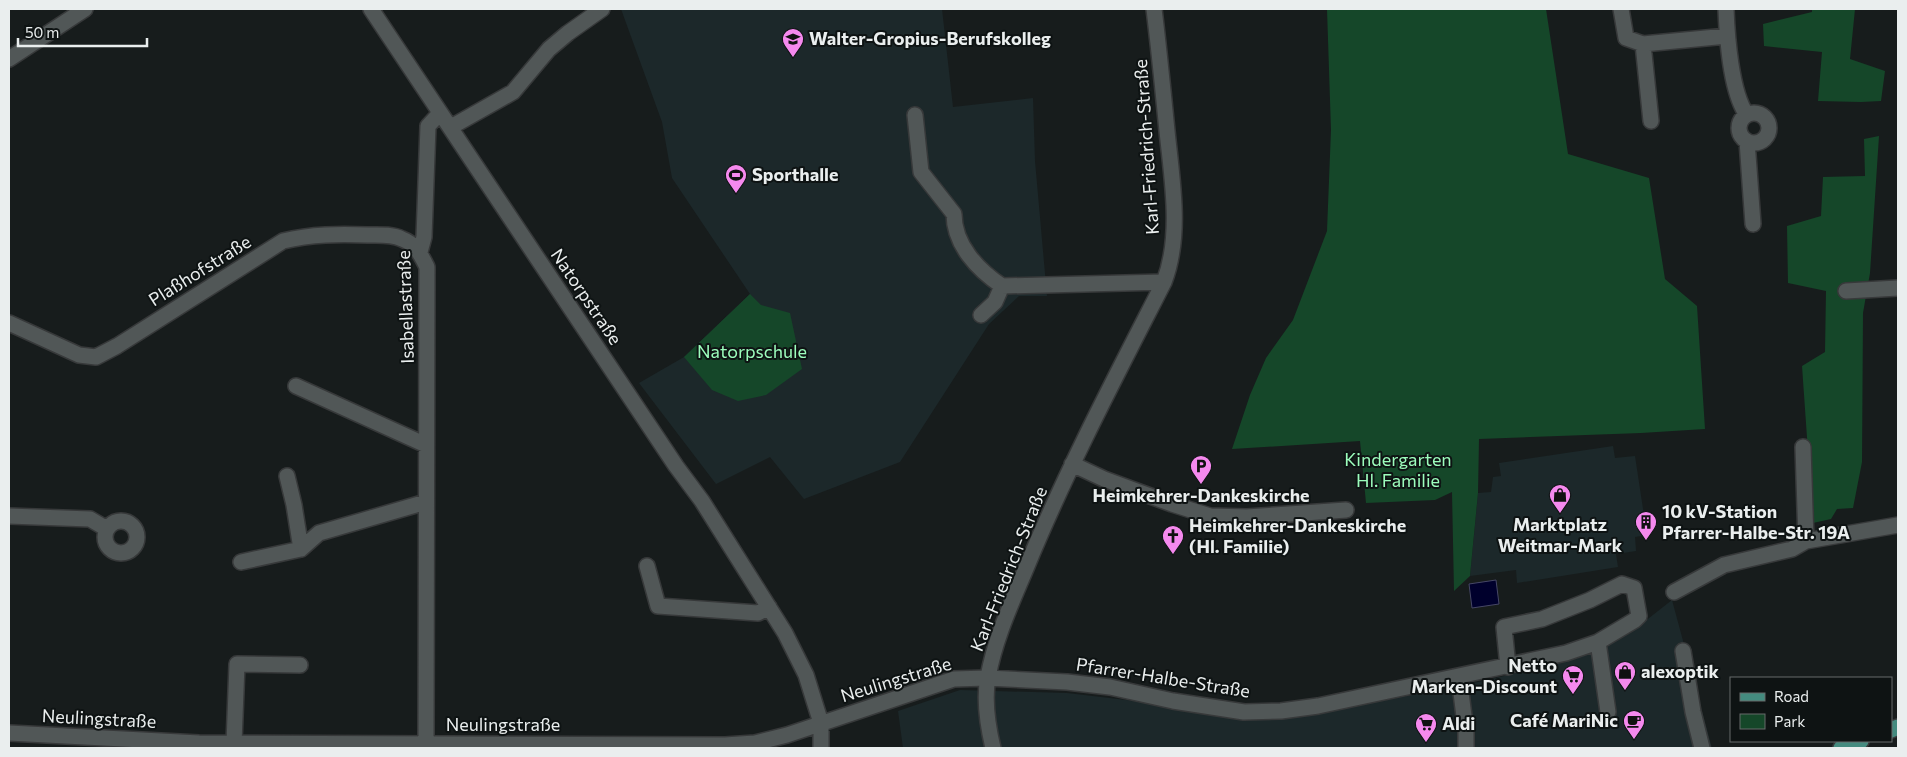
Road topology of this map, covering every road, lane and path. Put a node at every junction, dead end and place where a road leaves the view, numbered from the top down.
1 (85, 9) edge
2 (371, 9) edge
3 (602, 9) edge
4 (1154, 9) edge
5 (1621, 9) edge
6 (1726, 9) edge
7 (1727, 36) junction
8 (1643, 44) junction
9 (9, 59) edge
10 (440, 113) junction
11 (915, 115) dead end
12 (1747, 115) junction
13 (1652, 121) dead end
14 (451, 128) junction
15 (1747, 141) junction
16 (1753, 224) dead end
17 (420, 252) junction
18 (1164, 282) junction
19 (1002, 286) junction
20 (1898, 288) edge
21 (1846, 291) dead end
22 (981, 315) dead end
23 (9, 323) edge
24 (296, 386) dead end
25 (426, 445) junction
26 (1803, 447) dead end
27 (1072, 464) junction
28 (287, 476) dead end
29 (426, 502) junction
30 (1346, 510) dead end
31 (9, 516) edge
32 (1898, 525) edge
33 (107, 529) dead end
34 (1806, 541) junction
35 (301, 549) junction
36 (241, 562) dead end
37 (647, 566) dead end
38 (1674, 592) dead end
39 (769, 607) junction
40 (1598, 642) junction
41 (1683, 651) dead end
42 (300, 665) dead end
43 (1508, 666) junction
44 (1459, 677) junction
45 (988, 678) junction
46 (1608, 712) dead end
47 (822, 723) junction
48 (9, 733) edge
49 (1858, 742) edge
50 (234, 743) junction
51 (426, 743) junction
52 (199, 746) edge
53 (821, 748) edge
54 (993, 748) edge
55 (1466, 748) edge
56 (1702, 748) edge
57 (1841, 748) edge

1 - 9 street
2 - 10 street, Natorpstraße
3 - 14 street
4 - 18 street, Karl-Friedrich-Straße
5 - 8 street
6 - 7 street
7 - 8 street
7 - 12 street
8 - 13 street
10 - 14 street, Natorpstraße
10 - 17 street, Isabellastraße
11 - 19 street
12 - 15 street
12 - 15 street
14 - 39 street, Natorpstraße
15 - 16 street
17 - 23 street, Plaßhofstraße
17 - 25 street, Isabellastraße
18 - 19 street
18 - 27 street, Karl-Friedrich-Straße
19 - 22 street
20 - 21 street
24 - 25 street
25 - 29 street, Isabellastraße
26 - 34 street
27 - 30 street
27 - 45 street, Karl-Friedrich-Straße
28 - 35 street
29 - 35 street
29 - 51 street, Isabellastraße
31 - 33 street
32 - 34 street
34 - 38 street
35 - 36 street
37 - 39 street
39 - 47 street, Natorpstraße
40 - 43 street, Pfarrer-Halbe-Straße
40 - 43 street, Pfarrer-Halbe-Straße
40 - 46 street
41 - 56 street
42 - 50 street
43 - 44 street, Pfarrer-Halbe-Straße
44 - 45 street, Pfarrer-Halbe-Straße
44 - 55 street
45 - 47 street, Neulingstraße
45 - 54 street, Karl-Friedrich-Straße
47 - 51 street, Neulingstraße
47 - 53 street
48 - 52 street, Neulingstraße
49 - 57 main road
50 - 51 street, Neulingstraße
50 - 52 street, Neulingstraße

